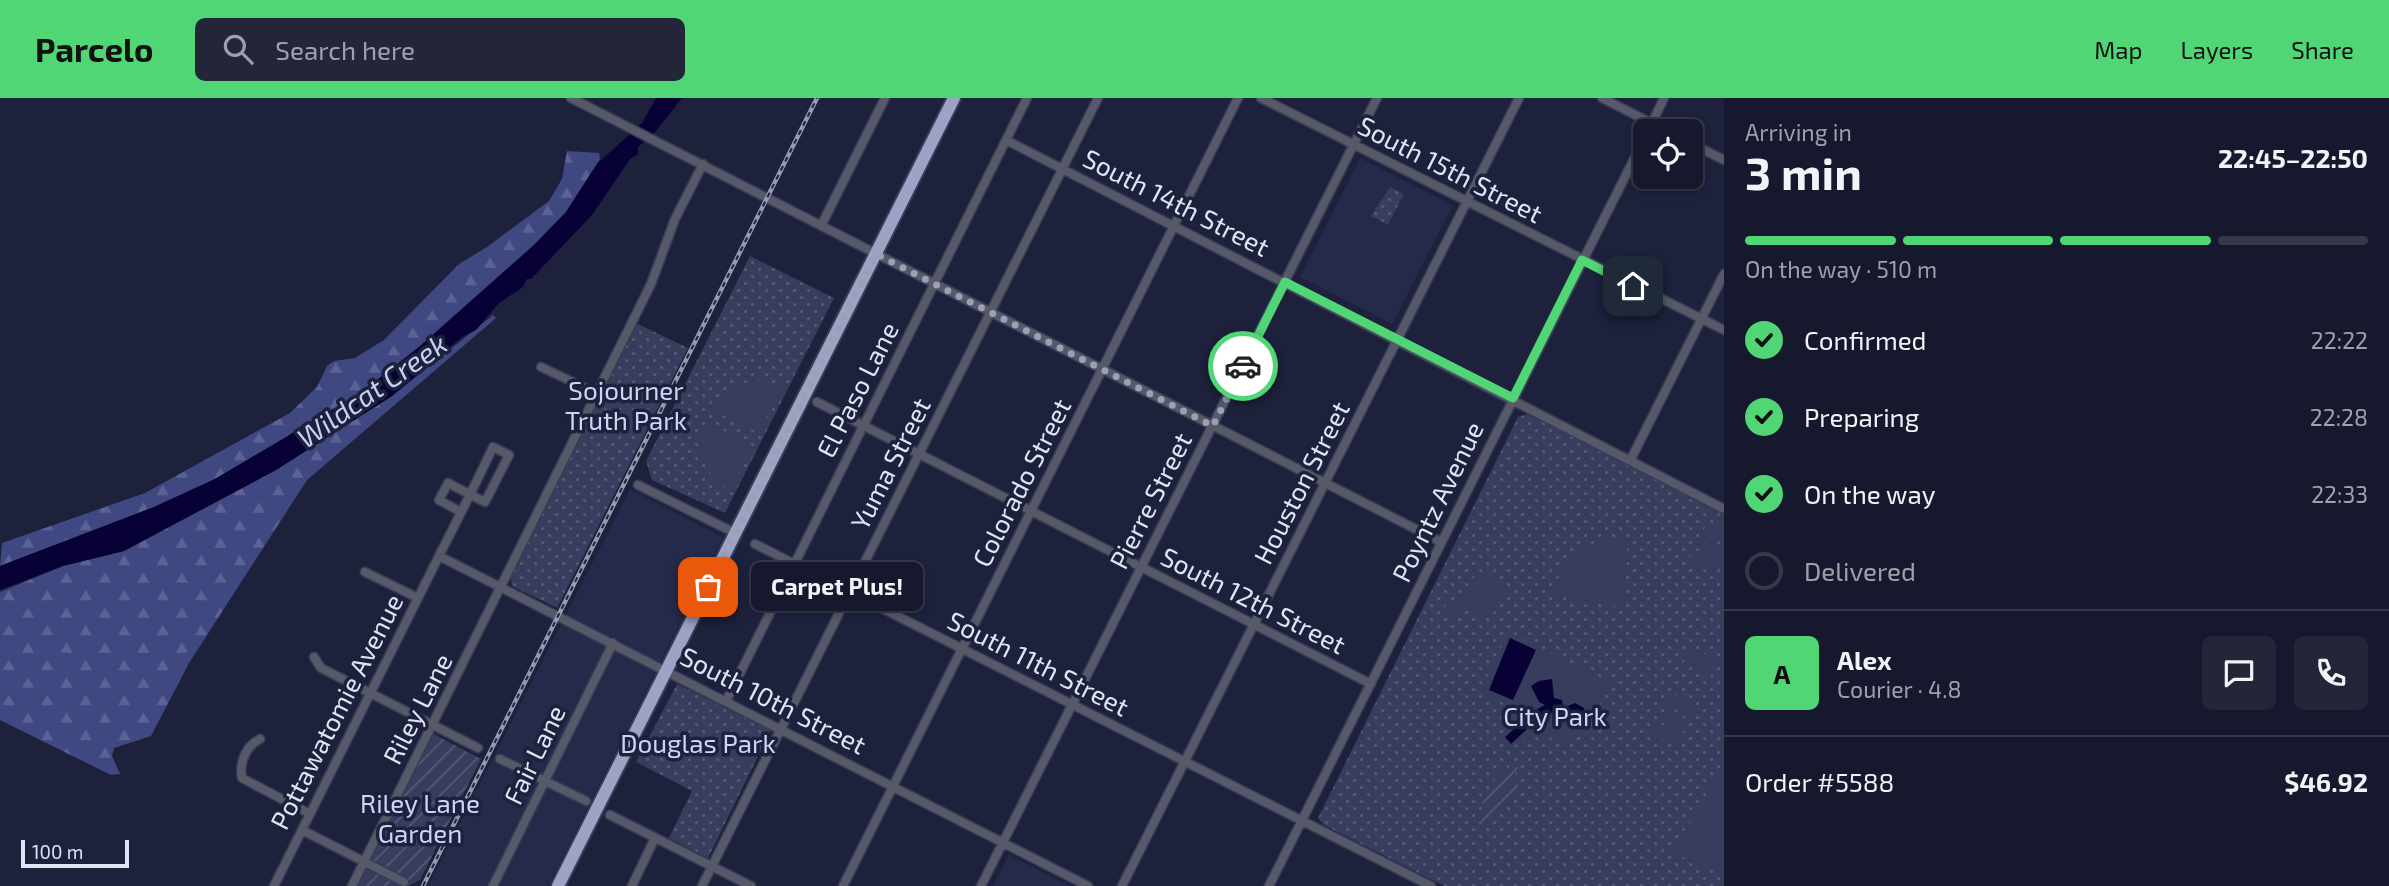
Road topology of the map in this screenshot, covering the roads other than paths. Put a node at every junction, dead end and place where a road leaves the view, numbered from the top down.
1 (572, 98) edge
2 (885, 98) edge
3 (954, 98) edge
4 (1027, 98) edge
5 (1098, 98) edge
6 (1238, 98) edge
7 (1261, 98) edge
8 (1377, 98) edge
9 (1519, 98) edge
10 (1602, 98) edge
11 (1664, 98) edge
12 (1637, 119) edge
13 (1654, 119) edge
14 (1006, 140) junction
15 (1354, 144) junction
16 (1703, 150) edge
17 (1633, 160) edge
18 (1724, 160) edge
19 (703, 164) junction
20 (1062, 169) junction
21 (1467, 201) junction
22 (1174, 225) junction
23 (821, 226) junction
24 (876, 254) junction
25 (1582, 260) junction
26 (1724, 274) edge
27 (1285, 282) junction
28 (934, 284) junction
29 (990, 312) junction
30 (1702, 319) junction
31 (1724, 330) edge
32 (1398, 339) junction
33 (541, 367) dead end
34 (1103, 370) junction
35 (596, 393) junction
36 (1513, 398) junction
37 (817, 402) dead end
38 (1213, 426) junction
39 (863, 427) junction
40 (919, 455) junction
41 (1631, 459) junction
42 (1326, 483) junction
43 (639, 485) dead end
44 (470, 494) junction
45 (1724, 509) edge
46 (461, 512) junction
47 (1030, 512) junction
48 (735, 533) junction
49 (1441, 542) junction
50 (755, 544) dead end
51 (439, 556) junction
52 (795, 565) junction
53 (1141, 568) junction
54 (365, 572) dead end
55 (500, 587) junction
56 (849, 592) junction
57 (418, 598) junction
58 (1254, 626) junction
59 (614, 643) junction
60 (961, 649) junction
61 (314, 657) dead end
62 (667, 670) junction
63 (1371, 684) junction
64 (370, 693) junction
65 (726, 701) junction
66 (1073, 705) junction
67 (433, 725) junction
68 (781, 729) junction
69 (260, 739) dead end
70 (478, 748) dead end
71 (500, 759) dead end
72 (1185, 762) junction
73 (545, 781) junction
74 (893, 787) junction
75 (586, 802) dead end
76 (310, 814) junction
77 (610, 815) dead end
78 (1303, 820) junction
79 (302, 830) junction
80 (656, 838) junction
81 (1003, 843) junction
82 (365, 862) junction
83 (712, 866) junction
84 (404, 882) dead end
85 (1418, 883) edge
86 (274, 886) edge
87 (352, 886) edge
88 (493, 886) edge
89 (558, 886) edge
90 (632, 886) edge
91 (702, 886) edge
92 (751, 886) edge
93 (843, 886) edge
94 (981, 886) edge
95 (1088, 886) edge
96 (1122, 886) edge
97 (1269, 886) edge
98 (1431, 886) edge

1 - 19 street
2 - 23 street
3 - 24 highway
4 - 14 street, El Paso Lane
5 - 20 street, Yuma Street
6 - 22 street, Colorado Street
7 - 15 street, South 15th Street
8 - 15 street, Pierre Street
9 - 21 street, Houston Street
10 - 12 street
11 - 13 street
14 - 20 street, South 14th Street
14 - 28 street, El Paso Lane
15 - 21 street, South 15th Street
15 - 27 street, Pierre Street
16 - 18 street
17 - 25 street, Poyntz Avenue
19 - 23 street
19 - 35 street
20 - 22 street, South 14th Street
20 - 29 street, Yuma Street
21 - 25 street, South 15th Street
21 - 32 street, Houston Street
22 - 27 street, South 14th Street
22 - 34 street, Colorado Street
23 - 24 street
24 - 28 street
24 - 48 highway
25 - 30 street, South 15th Street
25 - 36 street, Poyntz Avenue
26 - 30 street
27 - 32 street, South 14th Street
27 - 38 street, Pierre Street
28 - 29 street
28 - 39 street, El Paso Lane
29 - 34 street
29 - 40 street, Yuma Street
30 - 31 street, South 15th Street
30 - 41 street
32 - 36 street, South 14th Street
32 - 42 street, Houston Street
33 - 35 street
34 - 38 street
34 - 47 street, Colorado Street
35 - 55 street
36 - 41 street, South 14th Street
36 - 49 street, Poyntz Avenue
37 - 39 street, South 12th Street
38 - 42 street
38 - 53 street, Pierre Street
39 - 40 street, South 12th Street
39 - 52 street, El Paso Lane
40 - 47 street, South 12th Street
40 - 56 street, Yuma Street
41 - 45 street, South 14th Street
42 - 49 street
42 - 58 street, Houston Street
43 - 48 street
44 - 44 street, Pottawatomie Avenue
44 - 46 street, Pottawatomie Avenue
44 - 46 street
46 - 51 street, Pottawatomie Avenue
47 - 53 street, South 12th Street
47 - 60 street, Colorado Street
48 - 62 highway
49 - 63 street, Poyntz Avenue
50 - 52 street, South 11th Street
51 - 55 street, South 10th Street
51 - 57 street, Pottawatomie Avenue
52 - 56 street, South 11th Street
52 - 65 street, El Paso Lane
53 - 58 street, South 12th Street
53 - 66 street, Pierre Street
54 - 57 street
55 - 59 street, South 10th Street
55 - 67 street, Riley Lane
56 - 60 street, South 11th Street
56 - 68 street, Yuma Street
57 - 64 street, Pottawatomie Avenue
58 - 63 street, South 12th Street
58 - 72 street, Houston Street
59 - 62 street, South 10th Street
59 - 73 street, Fair Lane
60 - 66 street, South 11th Street
60 - 74 street, Colorado Street
61 - 64 street
62 - 65 street, South 10th Street
62 - 89 highway
63 - 78 street, Poyntz Avenue
64 - 67 street
64 - 76 street, Pottawatomie Avenue
65 - 68 street, South 10th Street
66 - 72 street, South 11th Street
66 - 81 street, Pierre Street
67 - 70 street
67 - 82 street, Riley Lane
68 - 74 street, South 10th Street
68 - 83 street, Yuma Street
69 - 76 street
71 - 73 street
72 - 78 street, South 11th Street
72 - 96 street, Houston Street
73 - 75 street
73 - 88 street, Fair Lane
74 - 81 street, South 10th Street
74 - 93 street, Colorado Street
76 - 79 street, Pottawatomie Avenue
77 - 80 street
78 - 85 street, South 11th Street
78 - 97 street, Poyntz Avenue
79 - 82 street
79 - 86 street, Pottawatomie Avenue
80 - 83 street
80 - 90 street
81 - 94 street, Pierre Street
81 - 95 street, South 10th Street
82 - 84 street
82 - 87 street, Riley Lane
83 - 91 street, Yuma Street
83 - 92 street
85 - 98 street, South 11th Street

